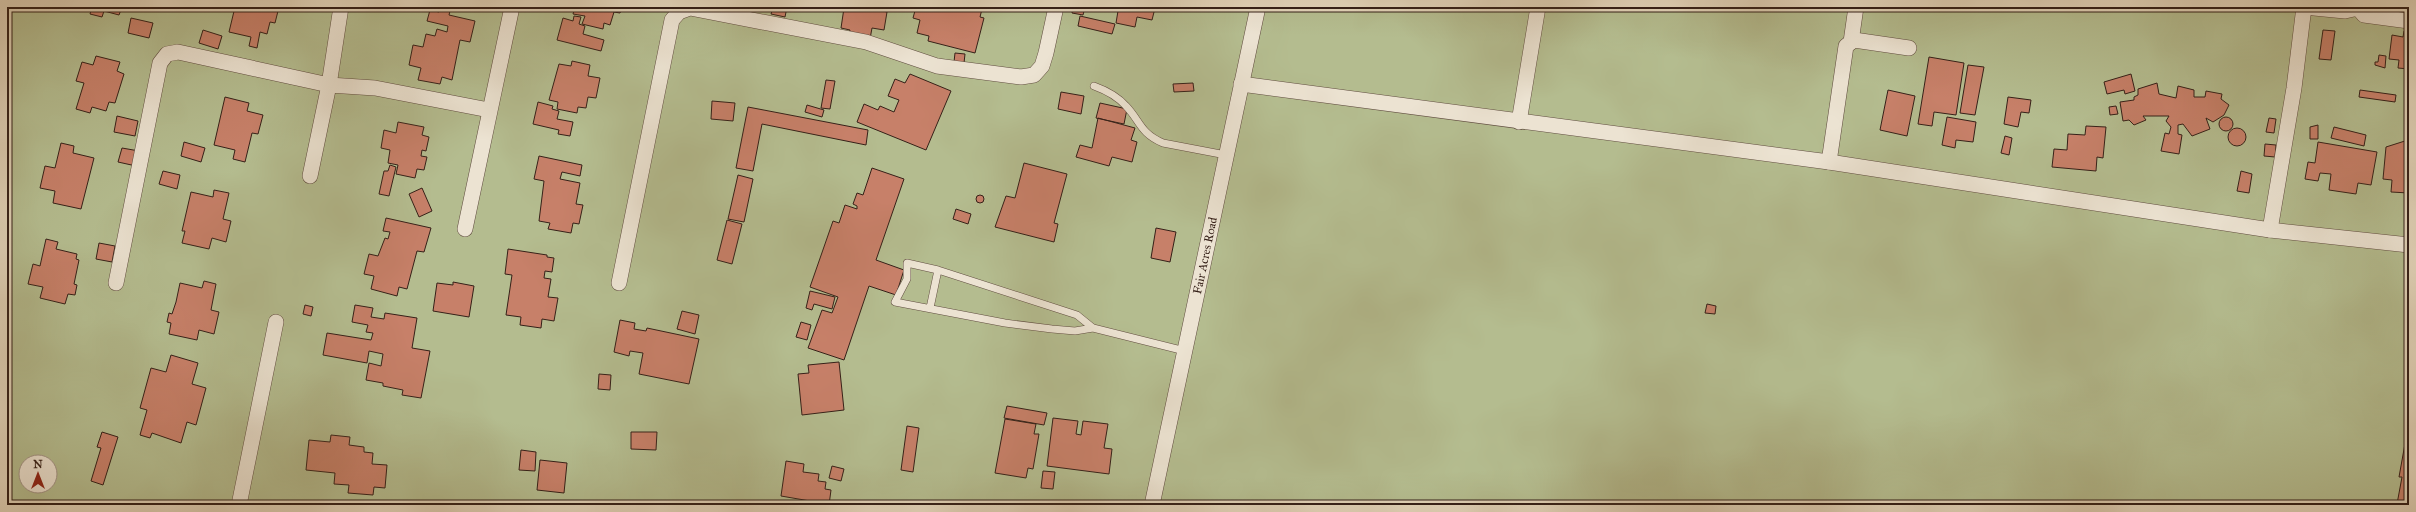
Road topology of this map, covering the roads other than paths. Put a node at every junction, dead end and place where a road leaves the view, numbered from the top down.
1 (341, 7) edge
2 (512, 7) edge
3 (1056, 7) edge
4 (1258, 7) edge
5 (1538, 7) edge
6 (1856, 7) edge
7 (2409, 21) edge
8 (1851, 42) junction
9 (1909, 48) dead end
10 (1242, 84) junction
11 (329, 85) junction
12 (1094, 86) dead end
13 (489, 110) junction
14 (1519, 122) junction
15 (1226, 155) junction
16 (1829, 162) junction
17 (310, 176) dead end
18 (465, 229) dead end
19 (2270, 230) junction
20 (2409, 245) edge
21 (938, 270) junction
22 (116, 284) dead end
23 (619, 284) dead end
24 (930, 308) junction
25 (276, 322) dead end
26 (1094, 328) junction
27 (1185, 351) junction
28 (239, 505) edge
29 (1152, 505) edge

1 - 11 street
2 - 13 street
3 - 23 street
4 - 10 street, Fair Acres Road
5 - 14 street
6 - 8 street
7 - 19 street
8 - 9 street
8 - 16 street
10 - 14 street
10 - 15 street, Fair Acres Road
11 - 13 street
11 - 17 street
11 - 22 street
12 - 15 lane
13 - 18 street
14 - 16 street
15 - 27 street, Fair Acres Road
16 - 19 street
19 - 20 street
21 - 24 lane
21 - 24 lane
21 - 26 lane
24 - 26 lane
25 - 28 street
26 - 27 lane
27 - 29 street, Fair Acres Road

